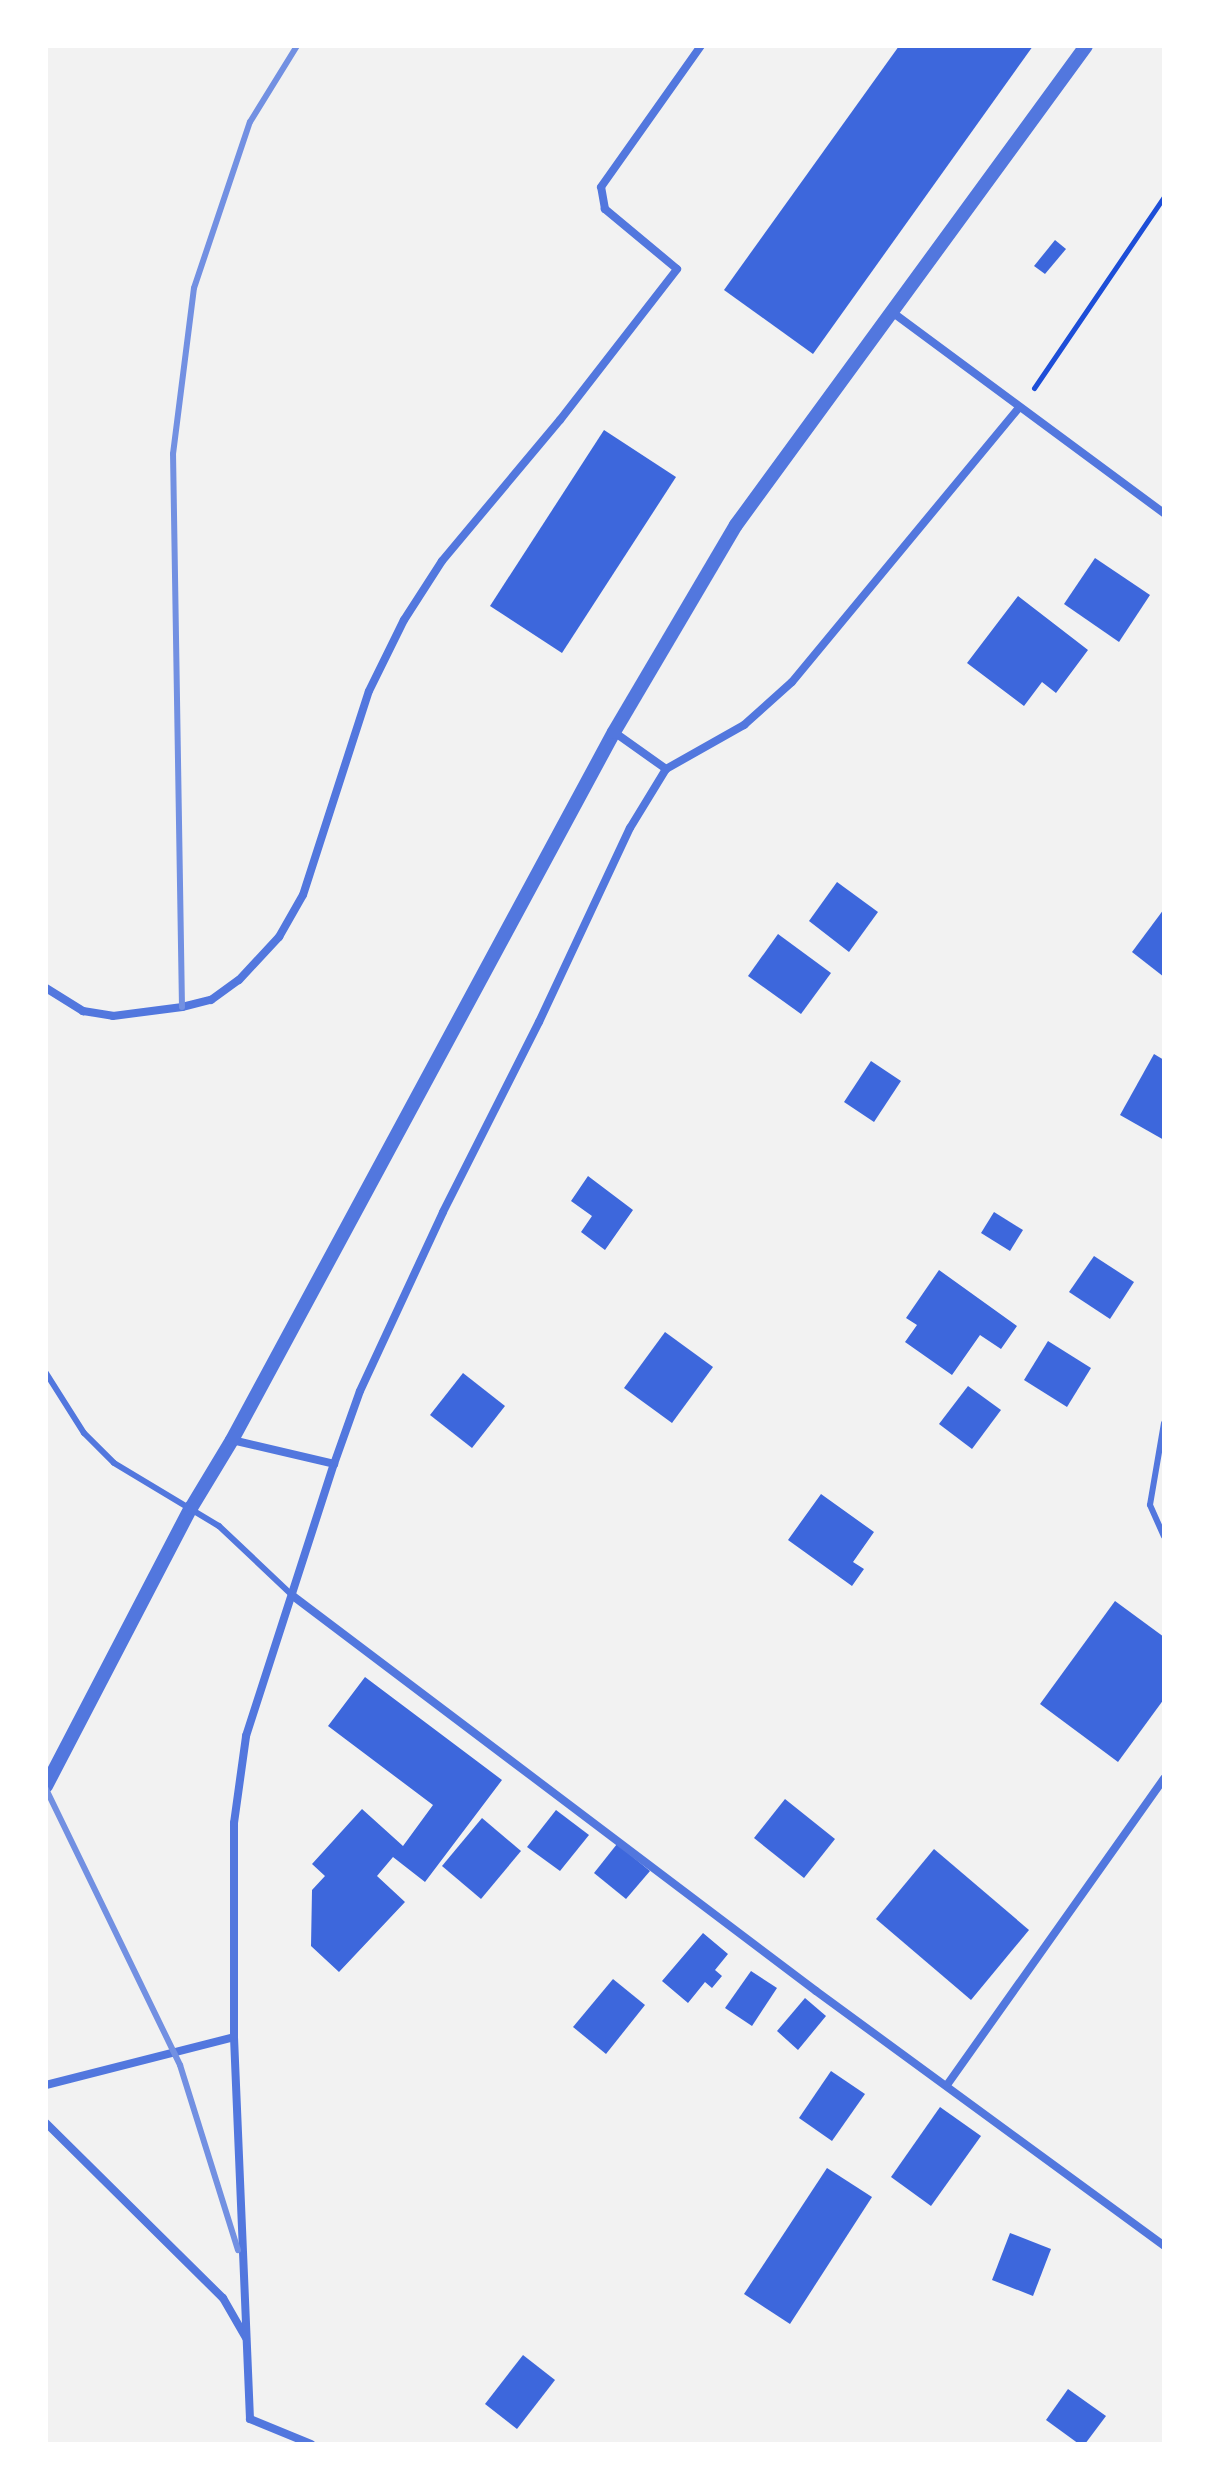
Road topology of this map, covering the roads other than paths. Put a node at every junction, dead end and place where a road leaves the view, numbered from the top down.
1 (701, 46) edge
2 (1086, 46) edge
3 (892, 312) junction
4 (1019, 408) junction
5 (1164, 513) edge
6 (614, 732) junction
7 (666, 769) junction
8 (46, 988) edge
9 (46, 1373) edge
10 (1164, 1423) edge
11 (232, 1440) junction
12 (334, 1464) junction
13 (191, 1508) junction
14 (1164, 1536) edge
15 (293, 1596) junction
16 (1164, 1778) edge
17 (46, 1786) edge
18 (234, 2037) junction
19 (46, 2085) edge
20 (947, 2085) junction
21 (46, 2123) edge
22 (1164, 2246) edge
23 (248, 2342) junction
24 (311, 2444) edge

1 - 8 street
2 - 3 street
3 - 4 street
3 - 6 street
4 - 5 street
4 - 7 street
6 - 7 street
6 - 11 street
7 - 12 street
9 - 13 lane
10 - 14 lane
11 - 12 street
11 - 13 street
12 - 15 street
13 - 15 lane
13 - 17 street
15 - 18 street
15 - 20 street
16 - 20 street
18 - 19 street
18 - 23 street
20 - 22 street
21 - 23 street
23 - 24 street

